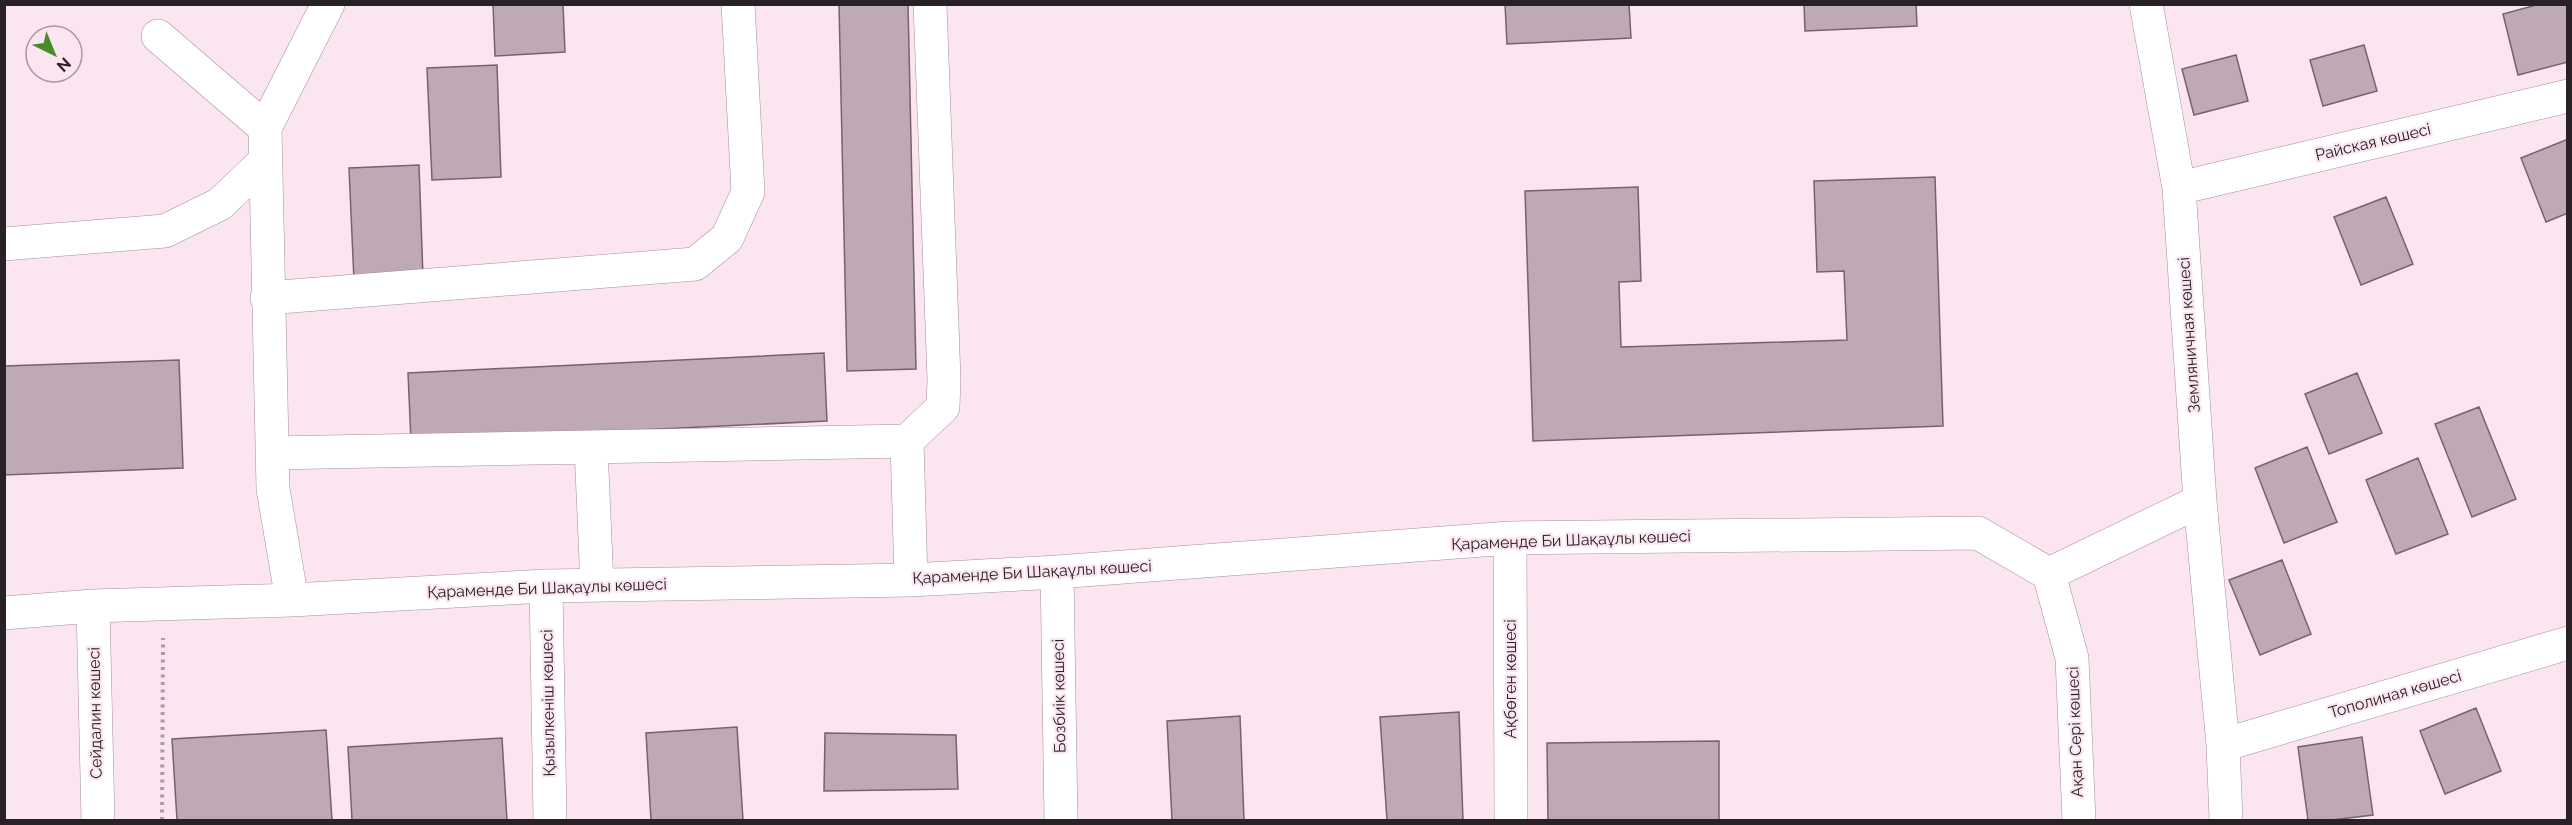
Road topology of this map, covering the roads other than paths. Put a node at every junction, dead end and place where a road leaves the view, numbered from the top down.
1 (328, 4) edge
2 (738, 4) edge
3 (930, 4) edge
4 (2146, 4) edge
5 (158, 36) dead end
6 (2568, 96) edge
7 (265, 128) junction
8 (265, 161) junction
9 (2179, 188) junction
10 (4, 244) edge
11 (267, 298) junction
12 (907, 441) junction
13 (591, 447) junction
14 (272, 453) junction
15 (2200, 501) junction
16 (1510, 538) junction
17 (1057, 572) junction
18 (2049, 574) junction
19 (911, 580) junction
20 (597, 585) junction
21 (546, 586) junction
22 (292, 600) junction
23 (93, 606) junction
24 (4, 613) edge
25 (2568, 643) edge
26 (2223, 745) junction
27 (98, 820) edge
28 (550, 820) edge
29 (1061, 820) edge
30 (1511, 820) edge
31 (2079, 820) edge
32 (2226, 820) edge

1 - 7 street
2 - 11 street
3 - 12 street
4 - 9 street, Земляничная көшесі
5 - 7 street
6 - 9 street, Райская көшесі
7 - 8 street
8 - 10 street
8 - 11 street
9 - 15 street, Земляничная көшесі
11 - 14 street
12 - 13 street
12 - 19 street
13 - 14 street
13 - 20 street
14 - 22 street
15 - 18 street
15 - 26 street, Земляничная көшесі
16 - 17 street, Қараменде Би Шақаұлы көшесі
16 - 18 street, Қараменде Би Шақаұлы көшесі
16 - 30 street, Ақбөген көшесі
17 - 19 street, Қараменде Би Шақаұлы көшесі
17 - 29 street, Бозбиік көшесі
18 - 31 street, Ақан Сері көшесі
19 - 20 street, Қараменде Би Шақаұлы көшесі
20 - 21 street, Қараменде Би Шақаұлы көшесі
21 - 22 street, Қараменде Би Шақаұлы көшесі
21 - 28 street, Қызылкеніш көшесі
22 - 23 street, Қараменде Би Шақаұлы көшесі
23 - 24 street, Қараменде Би Шақаұлы көшесі
23 - 27 street, Сейдалин көшесі
25 - 26 street, Тополиная көшесі
26 - 32 street, Земляничная көшесі

